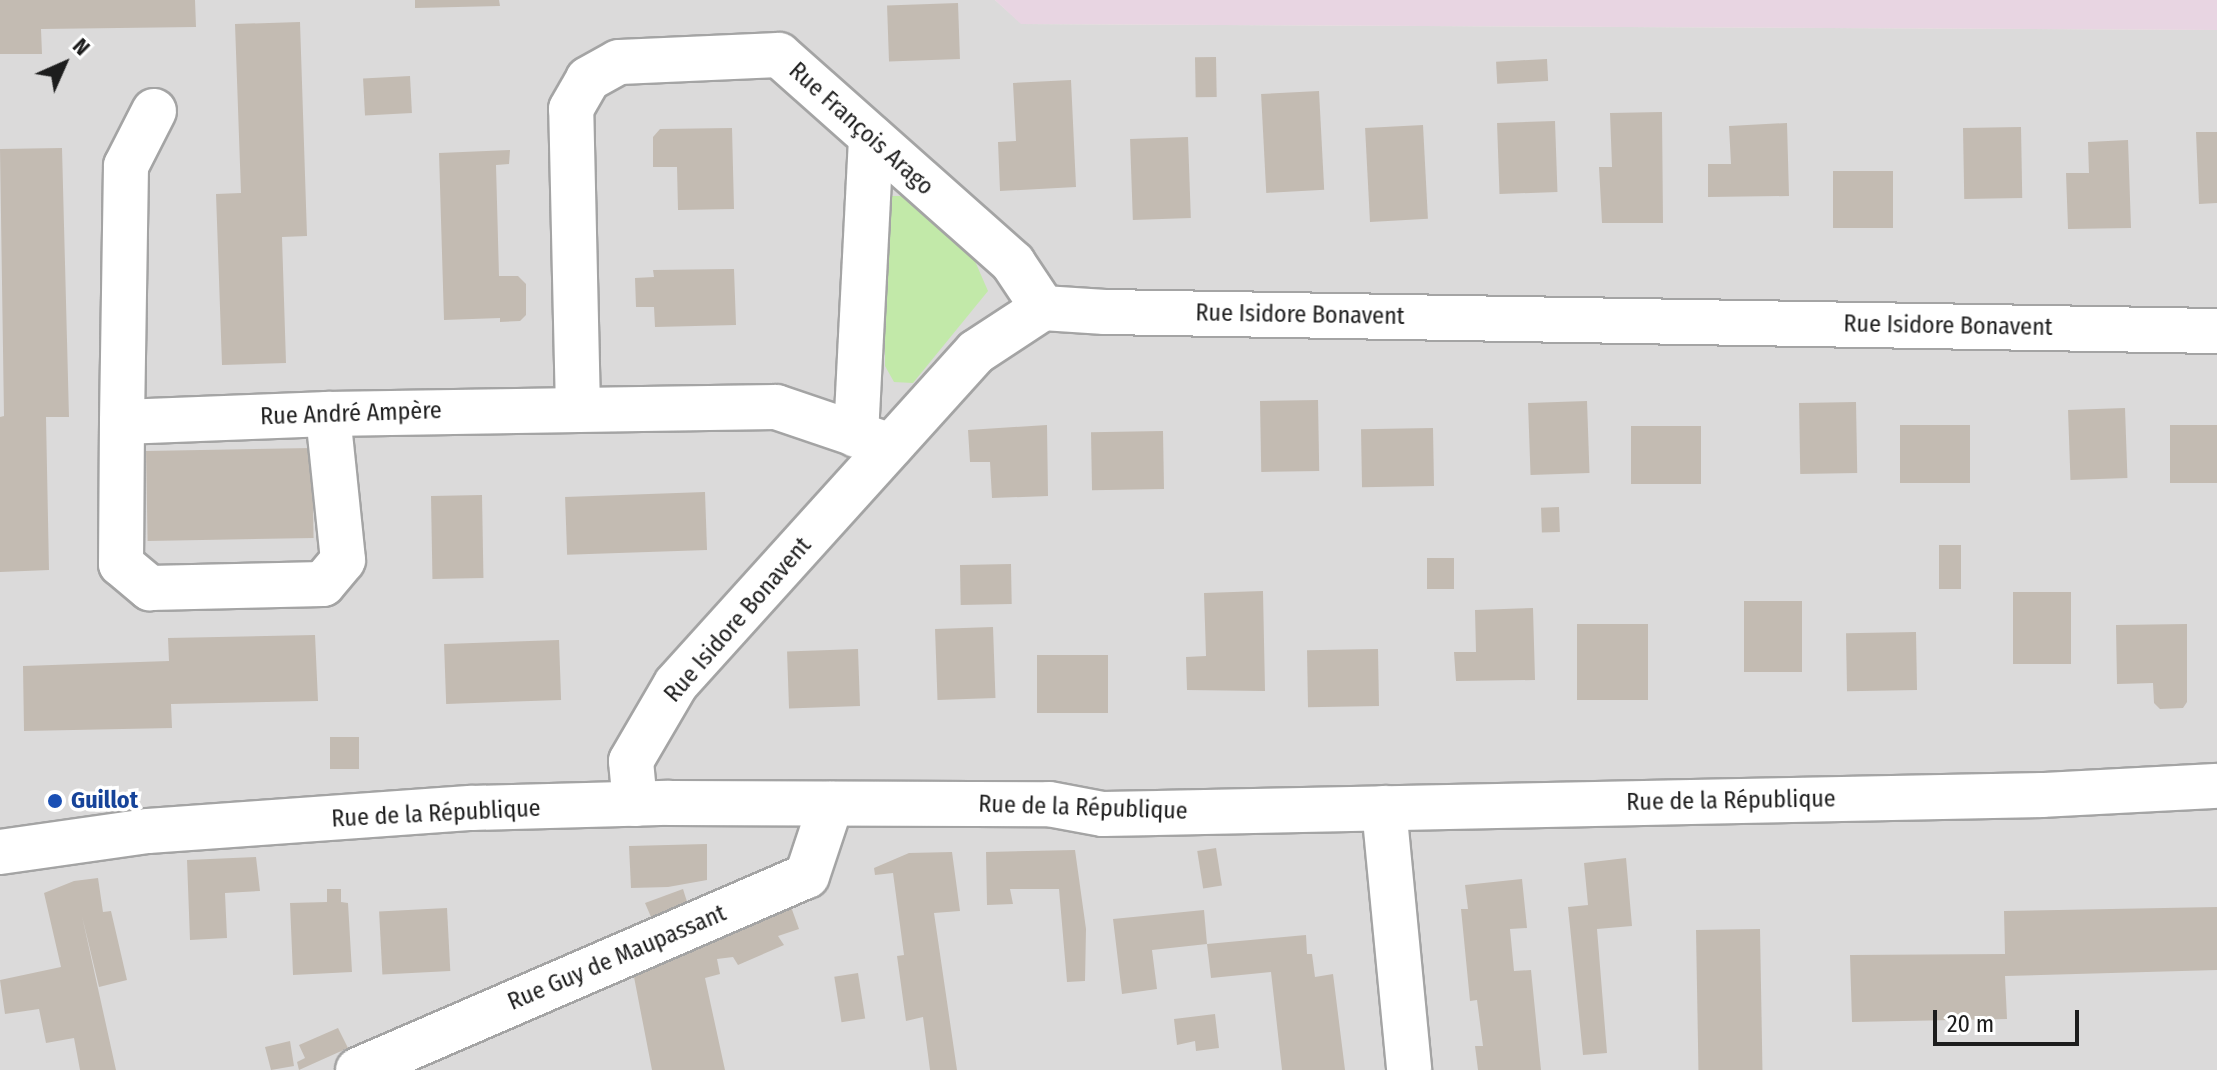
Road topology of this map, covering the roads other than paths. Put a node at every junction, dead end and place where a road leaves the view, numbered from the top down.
1 (154, 111) dead end
2 (871, 137) junction
3 (1043, 308) junction
4 (2217, 331) edge
5 (578, 409) junction
6 (328, 414) junction
7 (122, 422) junction
8 (873, 440) junction
9 (2217, 786) edge
10 (635, 804) junction
11 (831, 804) junction
12 (1384, 808) junction
13 (0, 852) edge
14 (358, 1070) edge
15 (1409, 1070) edge

1 - 7 street
2 - 3 street, Rue François Arago
2 - 5 street, Rue François Arago
2 - 8 street
3 - 4 street, Rue Isidore Bonavent
3 - 8 street, Rue Isidore Bonavent
5 - 6 street, Rue André Ampère
5 - 8 street, Rue André Ampère
6 - 7 street, Rue André Ampère
6 - 7 street
8 - 10 street, Rue Isidore Bonavent
9 - 12 street, Rue de la République
10 - 11 street, Rue de la République
10 - 13 street, Rue de la République
11 - 12 street, Rue de la République
11 - 14 street, Rue Guy de Maupassant
12 - 15 street

